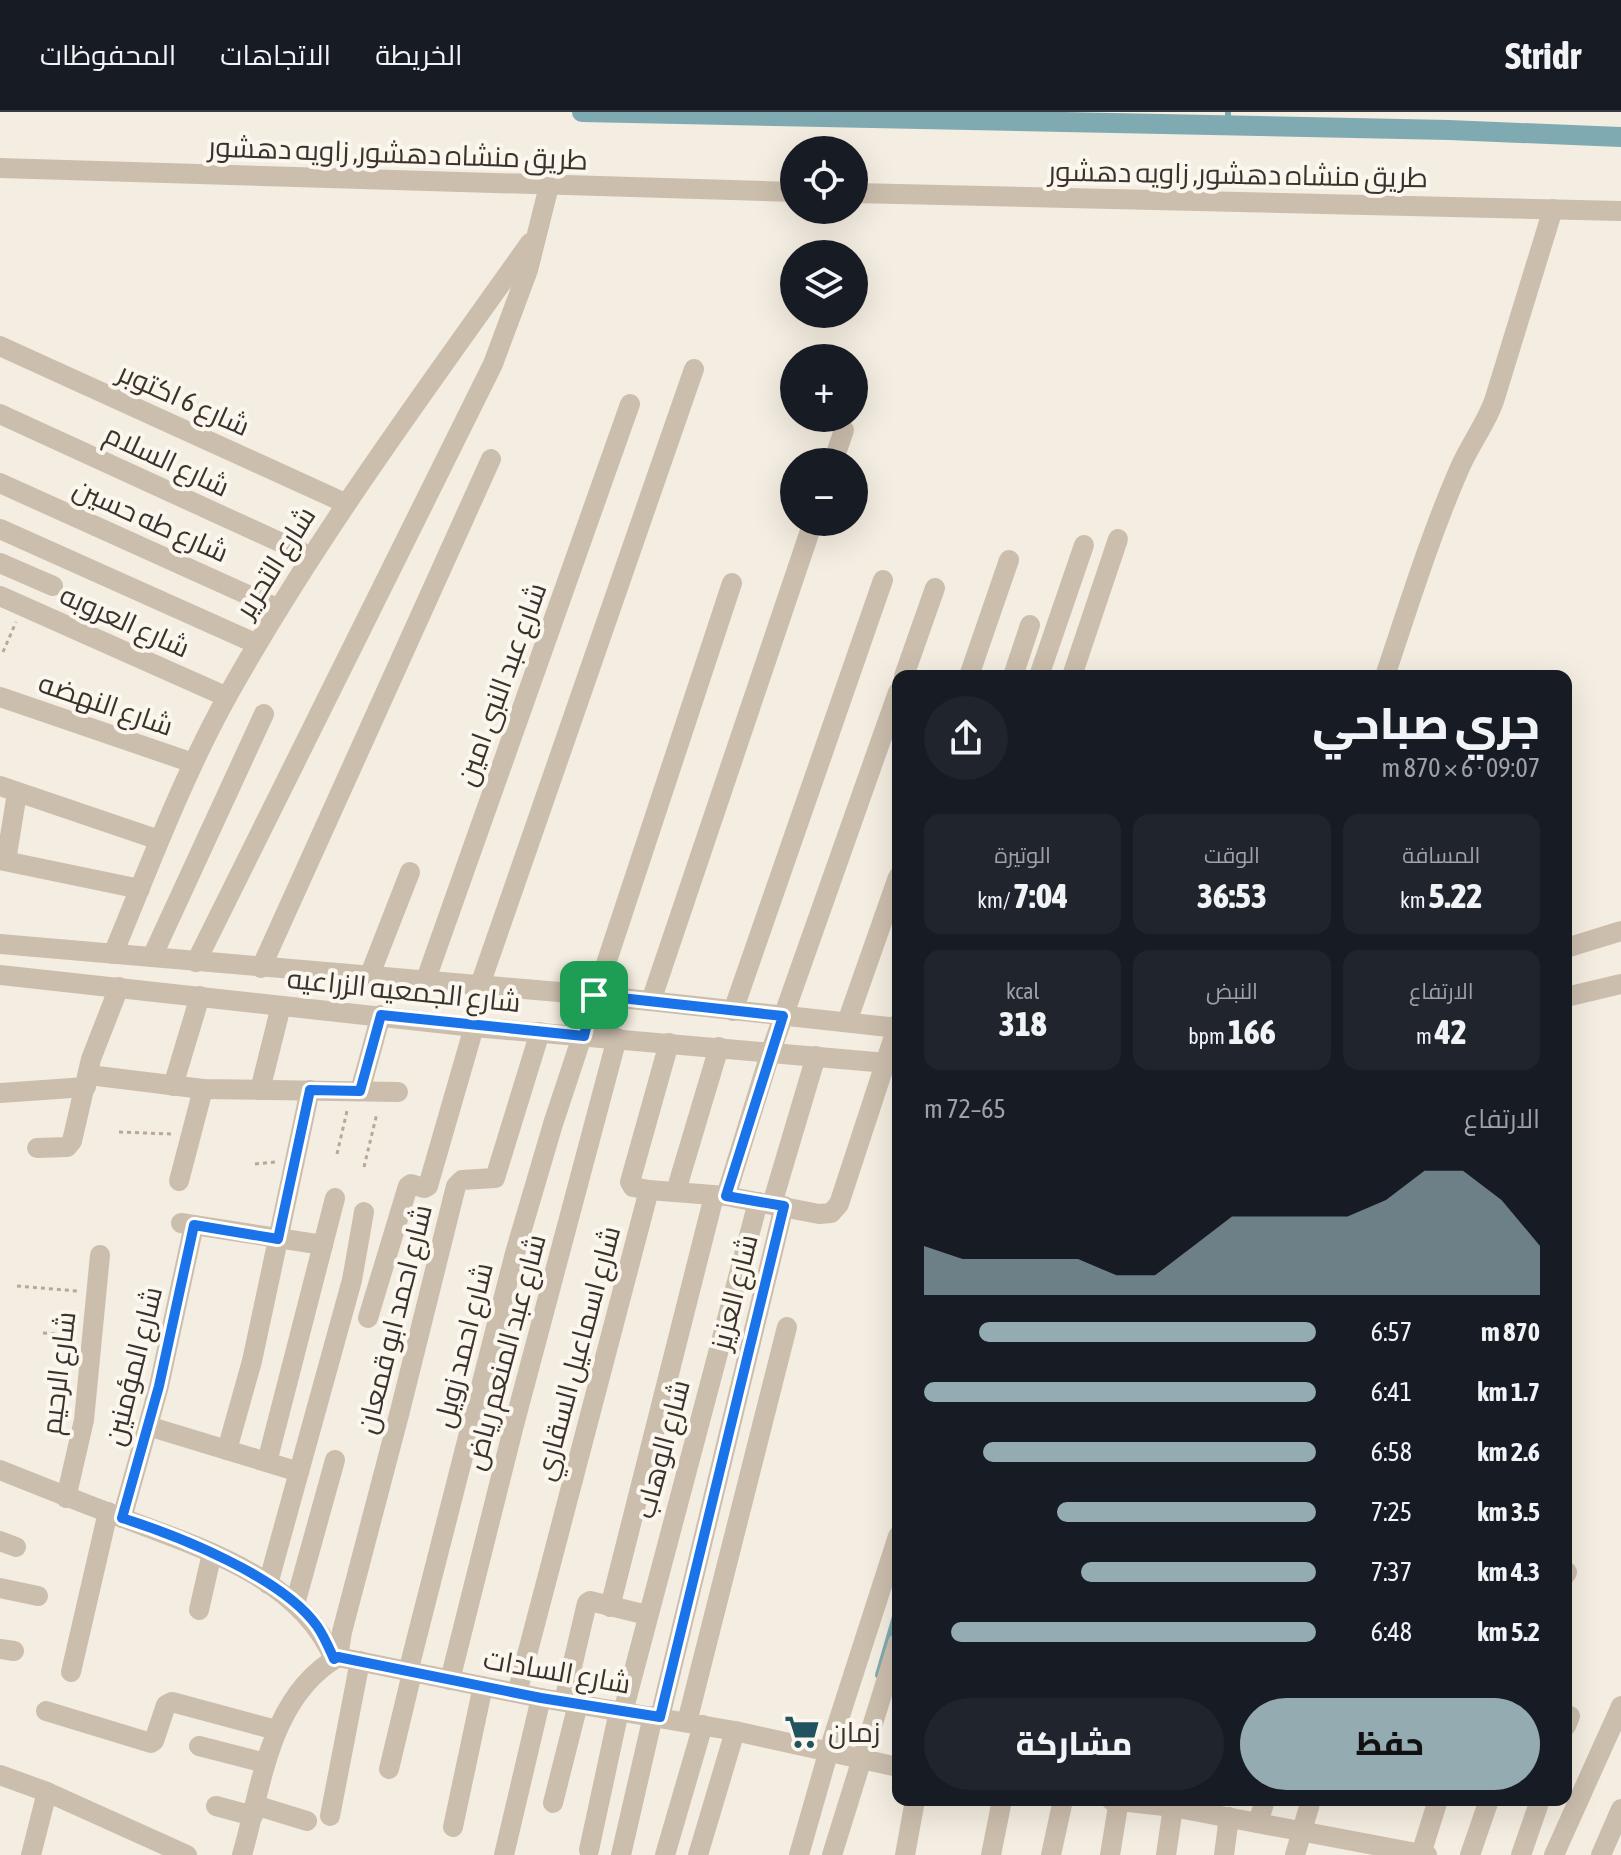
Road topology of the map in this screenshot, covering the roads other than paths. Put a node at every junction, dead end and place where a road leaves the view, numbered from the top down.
1 (0, 168) edge
2 (549, 186) junction
3 (780, 192) edge
4 (868, 193) edge
5 (1553, 209) junction
6 (1621, 211) edge
7 (539, 230) junction
8 (0, 346) edge
9 (694, 369) dead end
10 (630, 404) dead end
11 (0, 414) edge
12 (491, 459) dead end
13 (0, 483) edge
14 (345, 503) junction
15 (0, 529) edge
16 (808, 536) edge
17 (1118, 539) dead end
18 (1084, 545) dead end
19 (310, 556) junction
20 (1009, 560) dead end
21 (0, 563) edge
22 (883, 580) dead end
23 (732, 583) dead end
24 (53, 586) dead end
25 (935, 588) dead end
26 (0, 596) edge
27 (279, 609) junction
28 (1030, 625) dead end
29 (257, 644) junction
30 (906, 670) edge
31 (971, 670) edge
32 (1015, 670) edge
33 (1041, 670) edge
34 (1074, 670) edge
35 (1387, 670) edge
36 (0, 697) edge
37 (227, 697) junction
38 (892, 709) edge
39 (264, 714) dead end
40 (193, 763) junction
41 (9, 790) edge
42 (159, 840) junction
43 (3, 861) edge
44 (410, 872) dead end
45 (140, 889) junction
46 (892, 894) edge
47 (1621, 931) edge
48 (0, 944) edge
49 (1572, 946) edge
50 (113, 954) junction
51 (152, 957) junction
52 (196, 962) junction
53 (261, 968) junction
54 (369, 977) junction
55 (2, 981) edge
56 (425, 982) junction
57 (1621, 984) edge
58 (480, 985) junction
59 (119, 987) junction
60 (594, 995) junction
61 (200, 996) junction
62 (1572, 996) edge
63 (651, 1001) junction
64 (281, 1006) junction
65 (733, 1011) junction
66 (381, 1015) junction
67 (783, 1016) junction
68 (847, 1022) junction
69 (892, 1026) edge
70 (474, 1027) junction
71 (540, 1032) junction
72 (584, 1036) junction
73 (617, 1038) junction
74 (669, 1043) junction
75 (719, 1047) junction
76 (771, 1051) junction
77 (816, 1056) junction
78 (892, 1063) edge
79 (88, 1081) junction
80 (173, 1086) junction
81 (203, 1089) junction
82 (260, 1090) junction
83 (310, 1090) junction
84 (356, 1091) junction
85 (390, 1091) road end
86 (0, 1093) edge
87 (37, 1148) dead end
88 (179, 1181) dead end
89 (649, 1190) junction
90 (676, 1191) junction
91 (720, 1196) junction
92 (335, 1198) dead end
93 (771, 1204) junction
94 (364, 1212) dead end
95 (278, 1239) junction
96 (323, 1245) junction
97 (100, 1255) dead end
98 (368, 1318) dead end
99 (787, 1327) dead end
100 (148, 1426) junction
101 (227, 1450) junction
102 (335, 1460) dead end
103 (267, 1462) junction
104 (0, 1470) edge
105 (299, 1472) junction
106 (66, 1498) junction
107 (115, 1515) junction
108 (212, 1553) junction
109 (892, 1556) edge
110 (268, 1584) junction
111 (0, 1588) edge
112 (38, 1596) dead end
113 (295, 1604) junction
114 (610, 1607) junction
115 (199, 1610) dead end
116 (647, 1615) junction
117 (345, 1659) junction
118 (892, 1661) edge
119 (71, 1672) dead end
120 (410, 1672) junction
121 (450, 1680) junction
122 (483, 1686) junction
123 (517, 1693) junction
124 (541, 1698) junction
125 (571, 1702) junction
126 (1621, 1706) edge
127 (46, 1711) dead end
128 (621, 1712) junction
129 (656, 1717) junction
130 (695, 1724) junction
131 (276, 1730) junction
132 (735, 1731) junction
133 (199, 1746) dead end
134 (832, 1752) junction
135 (859, 1760) junction
136 (265, 1763) junction
137 (892, 1766) edge
138 (389, 1769) dead end
139 (0, 1775) edge
140 (47, 1792) junction
141 (553, 1803) dead end
142 (216, 1806) dead end
143 (914, 1806) edge
144 (1001, 1806) edge
145 (1062, 1806) edge
146 (1118, 1806) edge
147 (1169, 1806) edge
148 (1263, 1806) edge
149 (1309, 1806) edge
150 (1436, 1806) edge
151 (1487, 1806) edge
152 (1538, 1806) edge
153 (1173, 1807) junction
154 (1621, 1809) edge
155 (254, 1810) junction
156 (1222, 1811) edge
157 (330, 1816) dead end
158 (307, 1821) dead end
159 (1258, 1823) junction
160 (453, 1827) dead end
161 (1301, 1830) junction
162 (1333, 1846) edge
163 (589, 1850) dead end
164 (1370, 1850) edge
165 (1424, 1854) edge
166 (31, 1855) edge
167 (187, 1855) edge
168 (242, 1855) edge
169 (504, 1855) edge
170 (621, 1855) edge
171 (665, 1855) edge
172 (698, 1855) edge
173 (799, 1855) edge
174 (832, 1855) edge
175 (905, 1855) edge
176 (991, 1855) edge
177 (1051, 1855) edge
178 (1110, 1855) edge
179 (1166, 1855) edge
180 (1224, 1855) edge
181 (1295, 1855) edge
182 (1470, 1855) edge
183 (1521, 1855) edge
184 (1554, 1855) edge
185 (1601, 1855) edge

1 - 2 street, طريق منشاه دهشور, زاويه دهشور
2 - 3 street, طريق منشاه دهشور, زاويه دهشور
2 - 7 street
4 - 5 street, طريق منشاه دهشور, زاويه دهشور
5 - 6 street, طريق منشاه دهشور, زاويه دهشور
5 - 35 street
7 - 14 street, شارع التحرير
7 - 52 street
8 - 14 street, شارع 6 اكتوبر
9 - 58 street
10 - 56 street, شارع عبد النبى امين
11 - 19 street, شارع السلام
12 - 53 street
13 - 27 street, شارع طه حسين
14 - 19 street, شارع التحرير
15 - 29 street
16 - 63 street
17 - 34 street
18 - 33 street
19 - 27 street, شارع التحرير
20 - 31 street
21 - 24 street
22 - 65 street
23 - 60 street, شارع احمد زويل
25 - 30 street
26 - 37 street, شارع العروبه
27 - 29 street, شارع التحرير
28 - 32 street
29 - 37 street, شارع التحرير
36 - 40 street, شارع النهضه
37 - 40 street, شارع التحرير
38 - 67 street
39 - 51 street
40 - 42 street, شارع التحرير
41 - 42 street
41 - 43 street
42 - 45 street, شارع التحرير
43 - 45 street
44 - 54 street
45 - 50 street, شارع التحرير
46 - 68 street
47 - 49 street
48 - 50 street, شارع الجمعيه الزراعيه
50 - 51 street, شارع الجمعيه الزراعيه
51 - 52 street, شارع الجمعيه الزراعيه
52 - 53 street, شارع الجمعيه الزراعيه
53 - 54 street, شارع الجمعيه الزراعيه
54 - 56 street, شارع الجمعيه الزراعيه
55 - 59 street, شارع الجمعيه الزراعيه
56 - 58 street, شارع الجمعيه الزراعيه
57 - 62 street
58 - 60 street, شارع الجمعيه الزراعيه
59 - 61 street, شارع الجمعيه الزراعيه
59 - 79 street
60 - 63 street, شارع الجمعيه الزراعيه
60 - 72 street, شارع احمد زويل
61 - 64 street, شارع الجمعيه الزراعيه
61 - 80 street
63 - 65 street, شارع الجمعيه الزراعيه
64 - 66 street, شارع الجمعيه الزراعيه
64 - 82 street
65 - 67 street, شارع الجمعيه الزراعيه
66 - 70 street, شارع الجمعيه الزراعيه
66 - 84 street
67 - 68 street, شارع الجمعيه الزراعيه
67 - 76 street
68 - 69 street, شارع الجمعيه الزراعيه
70 - 71 street, شارع الجمعيه الزراعيه
70 - 98 street
71 - 72 street, شارع الجمعيه الزراعيه
71 - 117 street, شارع احمد ابو قمعان
72 - 73 street, شارع الجمعيه الزراعيه
72 - 120 street, شارع احمد زويل
73 - 74 street, شارع الجمعيه الزراعيه
73 - 121 street, شارع عبد المنعم رياض
74 - 75 street, شارع الجمعيه الزراعيه
74 - 89 street
75 - 76 street, شارع الجمعيه الزراعيه
75 - 90 street
76 - 77 street, شارع الجمعيه الزراعيه
76 - 91 street
77 - 78 street, شارع الجمعيه الزراعيه
77 - 93 street, شارع العزيز
78 - 93 street
79 - 80 street
79 - 86 street
79 - 87 street
80 - 81 street
81 - 82 street
81 - 88 street
82 - 83 street
83 - 84 street
83 - 95 street
84 - 85 street
89 - 90 street
89 - 123 street, شارع اسماعيل السقاري
90 - 91 street
91 - 93 street
91 - 114 street
92 - 96 street
93 - 116 street, شارع الوهاب
93 - 129 street, شارع العزيز
94 - 105 street
95 - 96 street
95 - 100 street, شارع المؤمنين
95 - 101 street
96 - 103 street
97 - 106 street, شارع الرحيم
99 - 130 street
100 - 101 street
100 - 107 street, شارع المؤمنين
101 - 103 street
102 - 113 street
103 - 105 street
104 - 106 street
105 - 110 street
106 - 107 street
107 - 108 street
107 - 119 street, شارع المؤمنين
108 - 110 street
108 - 115 street
109 - 134 street
110 - 113 street
111 - 112 street
113 - 117 street
114 - 116 street
114 - 125 street
116 - 128 street, شارع الوهاب
117 - 120 street, شارع السادات
117 - 131 street
117 - 157 street
118 - 135 street
120 - 121 street, شارع السادات
120 - 138 street, شارع احمد زويل
121 - 122 street, شارع السادات
122 - 123 street, شارع السادات
122 - 160 street
123 - 124 street, شارع السادات
124 - 125 street, شارع السادات
124 - 169 street
125 - 128 street, شارع السادات
125 - 141 street
126 - 184 street
127 - 131 street
128 - 129 street, شارع السادات
128 - 163 street, شارع الوهاب
129 - 130 street, شارع السادات
129 - 170 street, شارع العزيز
130 - 132 street, شارع السادات
130 - 171 street
131 - 136 street
132 - 134 street, شارع السادات
132 - 172 street
133 - 136 street
134 - 135 street, شارع السادات
134 - 173 street
135 - 137 street, شارع السادات
135 - 174 street
136 - 155 street
139 - 140 street
140 - 166 street
140 - 167 street
142 - 155 street
143 - 175 street
144 - 176 street
145 - 177 street
146 - 178 street
147 - 153 street
148 - 159 street
149 - 161 street
150 - 165 street
151 - 182 street
152 - 183 street
153 - 156 street
153 - 179 street
154 - 185 street
155 - 158 street
155 - 168 street
156 - 159 street
156 - 180 street
159 - 161 street
161 - 162 street
161 - 181 street
162 - 164 street
164 - 165 street

